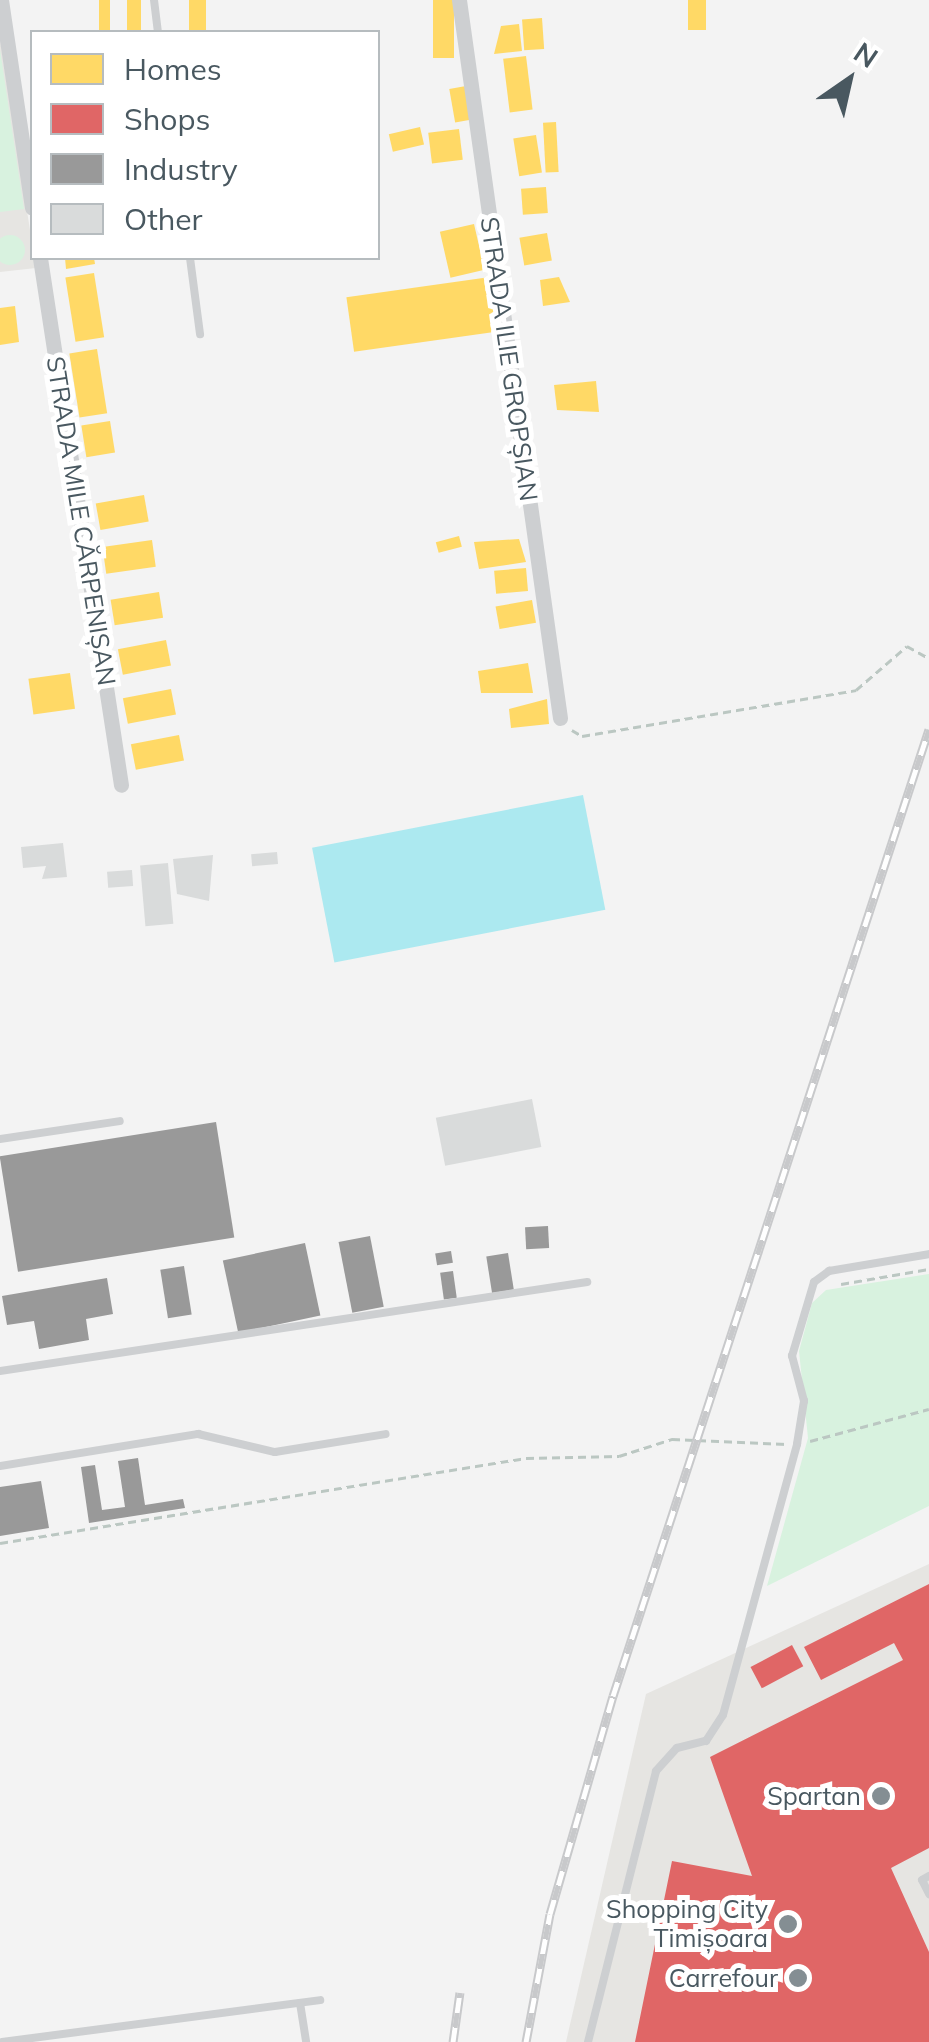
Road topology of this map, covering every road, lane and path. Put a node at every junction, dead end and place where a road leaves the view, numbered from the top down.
1 (1, 0) edge
2 (154, 0) edge
3 (459, 0) edge
4 (2, 20) edge
5 (158, 30) edge
6 (30, 195) edge
7 (40, 260) edge
8 (190, 260) edge
9 (200, 334) dead end
10 (929, 658) edge
11 (560, 718) joint
12 (121, 785) dead end
13 (120, 1121) dead end
14 (0, 1139) edge
15 (929, 1254) edge
16 (929, 1269) edge
17 (587, 1282) dead end
18 (840, 1284) dead end
19 (0, 1371) edge
20 (929, 1409) edge
21 (386, 1434) dead end
22 (797, 1444) junction
23 (0, 1466) edge
24 (0, 1542) edge
25 (929, 1876) edge
26 (929, 1894) edge
27 (320, 2000) dead end
28 (300, 2003) junction
29 (77, 2037) edge
30 (22, 2041) edge
31 (2, 2042) edge
32 (306, 2042) edge
33 (588, 2042) edge

1 - 4 street
2 - 5 lane
3 - 11 street, STRADA ILIE GROPȘIAN
4 - 6 street
7 - 12 street, STRADA MILE CĂRPENIȘAN
8 - 9 lane
10 - 11 path
13 - 14 lane
15 - 22 lane
16 - 18 path
17 - 19 lane
20 - 22 path
21 - 23 lane
22 - 24 path
22 - 33 lane
25 - 26 lane
27 - 28 lane
28 - 29 lane
28 - 32 lane
29 - 30 lane
30 - 31 lane

